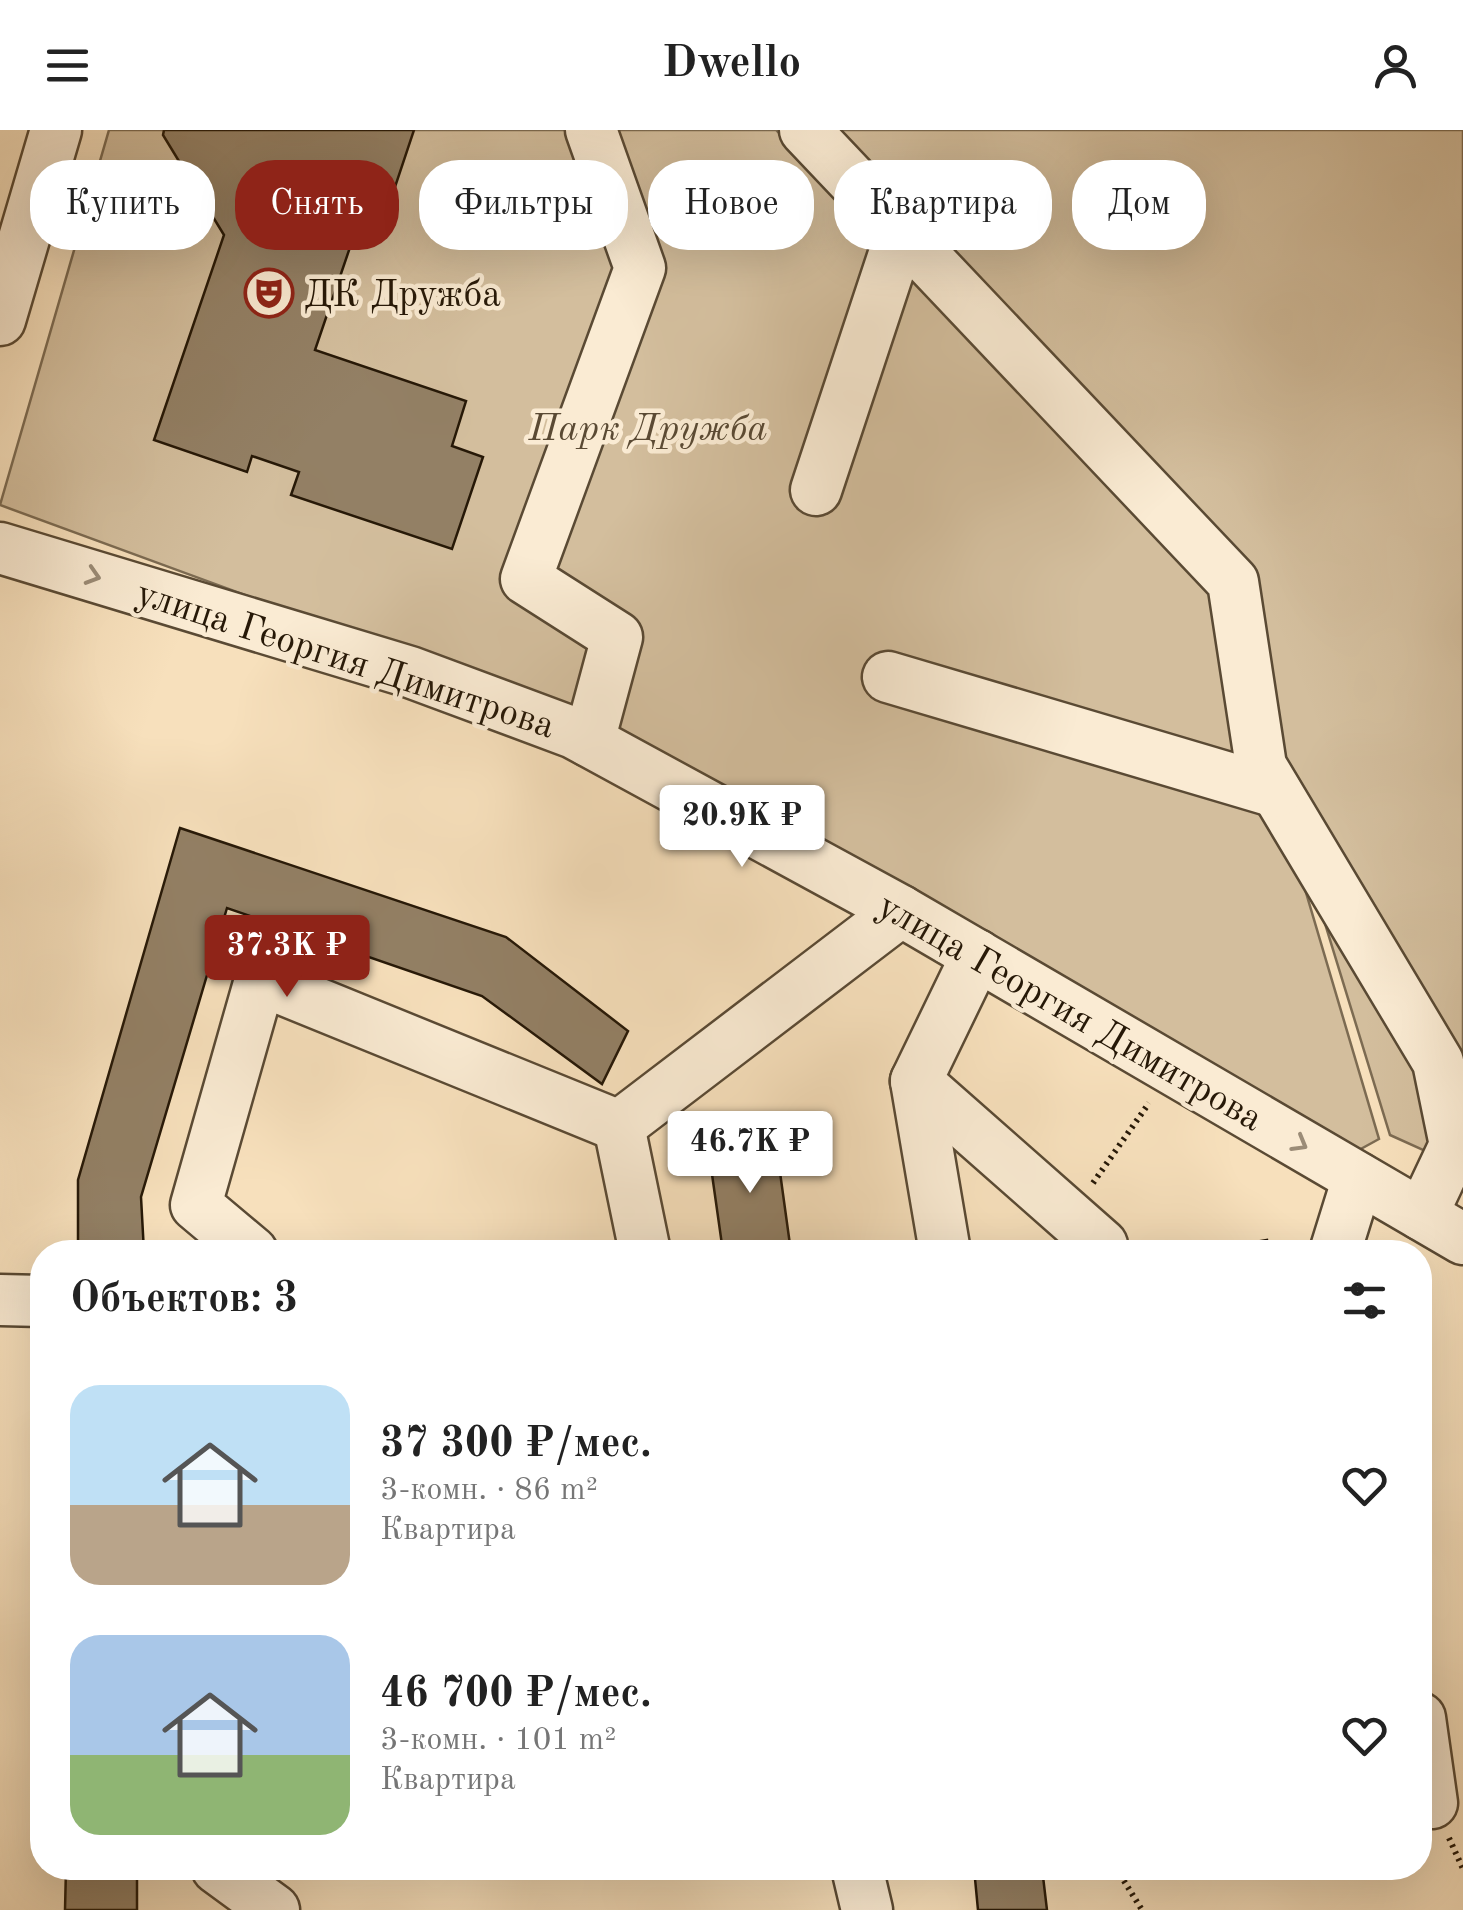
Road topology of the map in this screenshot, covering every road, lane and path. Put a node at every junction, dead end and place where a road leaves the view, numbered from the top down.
1 (56, 130) edge
2 (590, 130) edge
3 (805, 130) edge
4 (834, 160) edge
5 (895, 250) edge
6 (921, 250) edge
7 (0, 320) edge
8 (816, 490) dead end
9 (0, 548) edge
10 (888, 677) dead end
11 (589, 742) junction
12 (1276, 792) junction
13 (901, 911) junction
14 (976, 955) junction
15 (1174, 1070) junction
16 (916, 1081) junction
17 (620, 1126) junction
18 (1358, 1178) junction
19 (1442, 1227) edge
20 (1085, 1231) joint
21 (237, 1240) edge
22 (643, 1240) edge
23 (943, 1240) edge
24 (1339, 1240) edge
25 (0, 1300) edge
26 (30, 1300) edge
27 (233, 1880) edge
28 (860, 1880) edge
29 (1123, 1880) edge
30 (274, 1910) edge
31 (867, 1910) edge
32 (1142, 1910) edge

1 - 7 street
2 - 11 street
3 - 4 street
5 - 8 street
6 - 12 street
9 -> 11 street, улица Георгия Димитрова
10 - 12 street
11 - 13 street, улица Георгия Димитрова
12 - 19 street
13 - 14 street, улица Георгия Димитрова
13 - 17 street
14 - 15 street, улица Георгия Димитрова
14 - 16 street
15 -> 18 street, улица Георгия Димитрова
15 - 20 path
16 - 20 street
16 - 23 street
17 - 21 street
17 - 22 street
18 - 19 street, улица Георгия Димитрова
18 - 24 street
25 - 26 street
27 - 30 street
28 - 31 street
29 - 32 path

